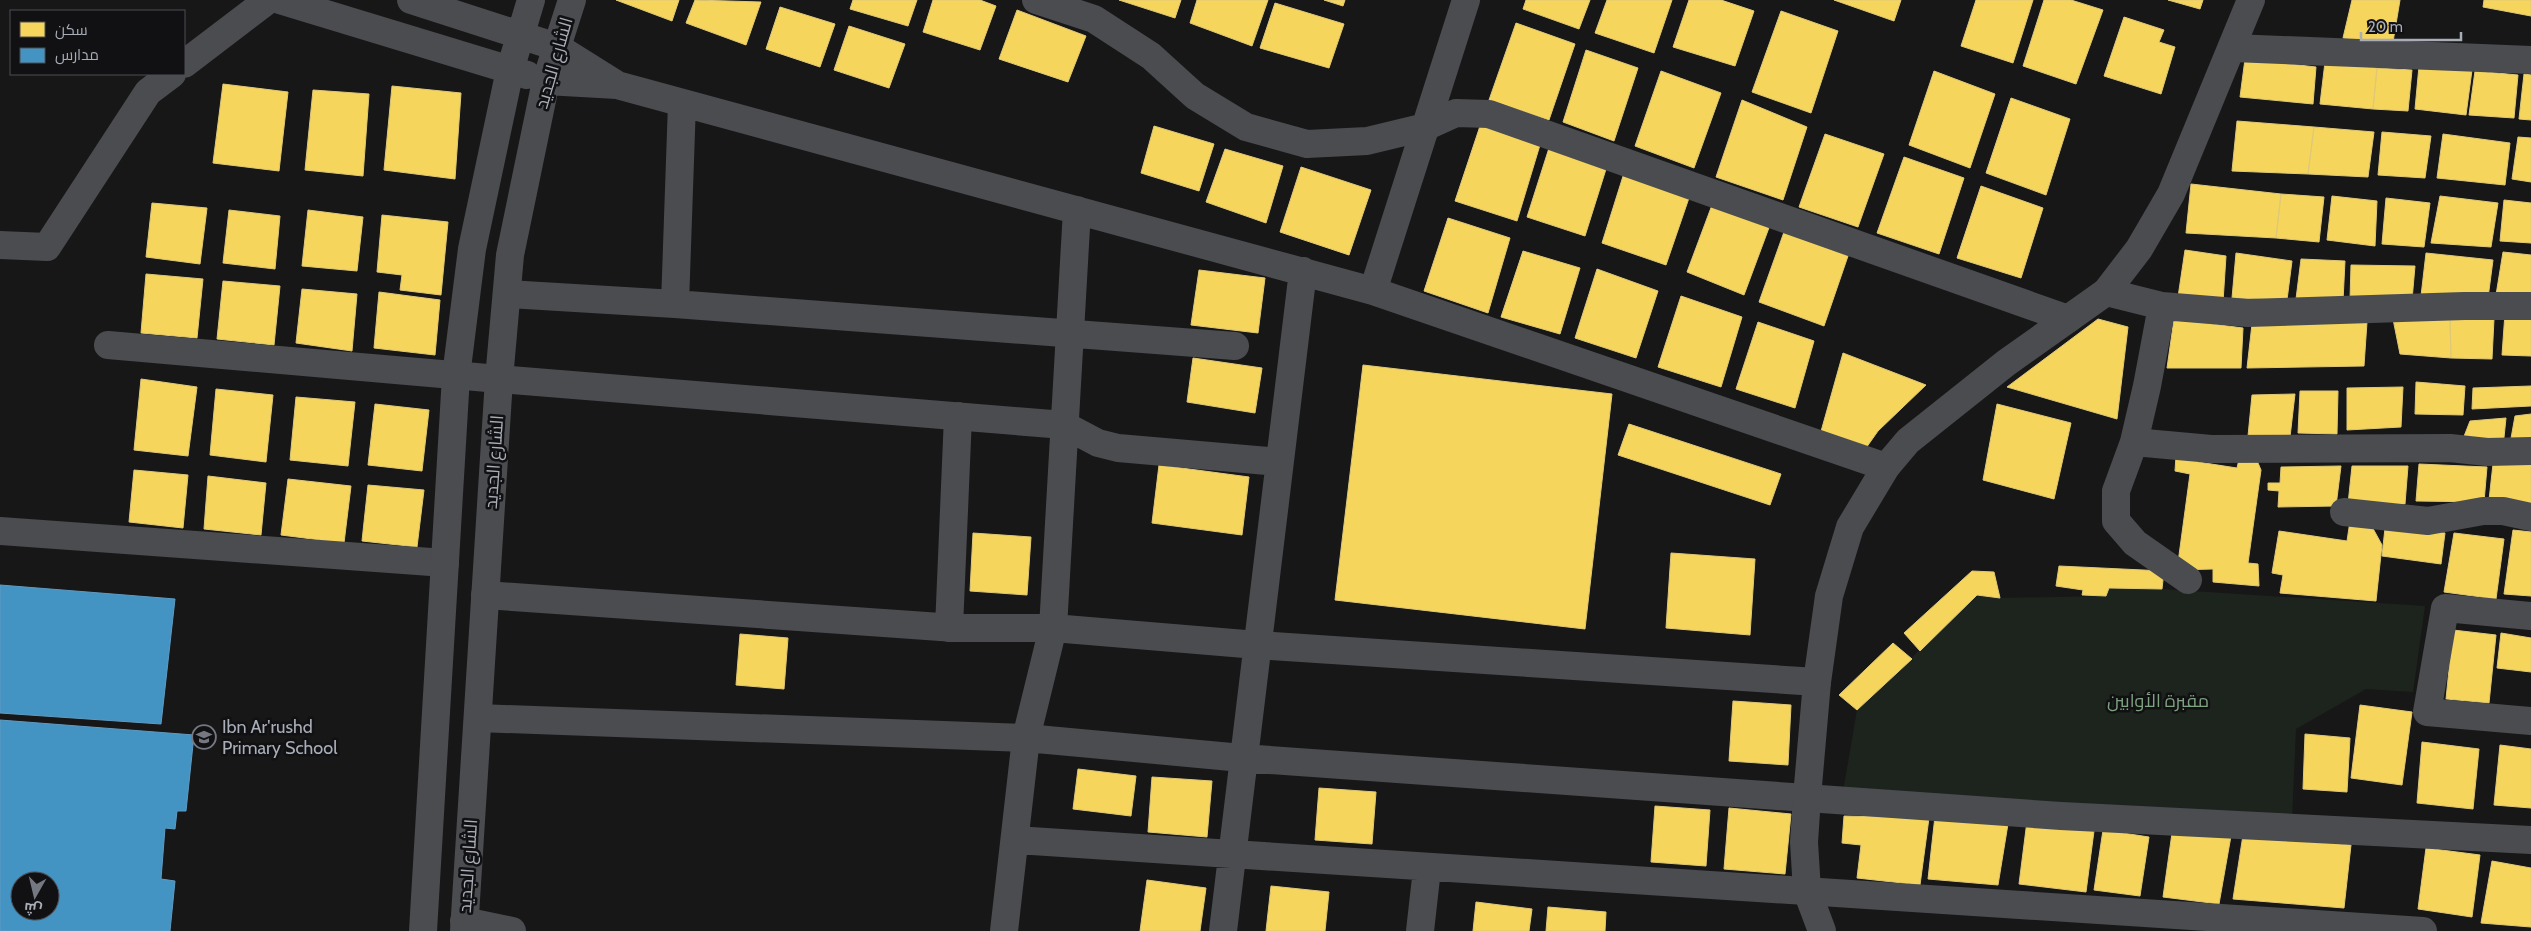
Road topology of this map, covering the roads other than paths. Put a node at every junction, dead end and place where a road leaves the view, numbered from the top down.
1 (268, 0) edge
2 (280, 0) edge
3 (411, 0) edge
4 (531, 0) edge
5 (572, 0) edge
6 (1036, 0) edge
7 (1466, 0) edge
8 (2252, 0) edge
9 (520, 36) junction
10 (557, 47) junction
11 (2233, 48) junction
12 (2531, 60) edge
13 (185, 63) edge
14 (510, 70) junction
15 (171, 75) edge
16 (546, 81) junction
17 (617, 85) junction
18 (682, 103) junction
19 (1426, 127) junction
20 (1077, 210) junction
21 (0, 245) edge
22 (1303, 271) junction
23 (1374, 291) junction
24 (2106, 292) junction
25 (507, 294) junction
26 (676, 304) junction
27 (2162, 306) junction
28 (2531, 306) edge
29 (2068, 320) junction
30 (1070, 333) junction
31 (108, 345) dead end
32 (1235, 346) dead end
33 (456, 376) junction
34 (499, 379) junction
35 (958, 416) junction
36 (1064, 425) junction
37 (2134, 442) junction
38 (2531, 451) edge
39 (1279, 462) junction
40 (1886, 466) junction
41 (2344, 512) dead end
42 (2531, 517) edge
43 (0, 531) edge
44 (445, 564) junction
45 (2188, 580) dead end
46 (485, 595) junction
47 (2531, 616) edge
48 (949, 628) junction
49 (1053, 628) junction
50 (1257, 645) junction
51 (1817, 682) junction
52 (478, 718) junction
53 (2531, 721) edge
54 (1026, 738) junction
55 (1242, 758) junction
56 (1807, 797) junction
57 (1015, 840) junction
58 (2531, 840) edge
59 (1230, 856) junction
60 (1427, 868) junction
61 (1808, 891) junction
62 (464, 926) edge
63 (423, 931) edge
64 (512, 931) edge
65 (1004, 931) edge
66 (1223, 931) edge
67 (1420, 931) edge
68 (1822, 931) edge
69 (2423, 931) edge

1 - 13 street
2 - 14 street
3 - 9 street
4 - 9 street
5 - 10 street, الشارع الجديد
6 - 19 street
7 - 19 street
8 - 11 street
9 - 10 street
9 - 14 street
10 - 16 street, الشارع الجديد
10 - 17 street
11 - 12 street
11 - 24 street
14 - 16 street
14 - 33 street
15 - 21 street
16 - 17 street
16 - 25 street, الشارع الجديد
17 - 18 street
18 - 20 street
18 - 26 street
19 - 23 street
19 - 29 street
20 - 22 street
20 - 30 street
22 - 23 street
22 - 39 street
23 - 40 street
24 - 27 street
24 - 29 street
25 - 26 street
25 - 34 street, الشارع الجديد
26 - 30 street
27 - 28 street
27 - 37 street
29 - 40 street
30 - 32 street
30 - 36 street
31 - 33 street
33 - 34 street
33 - 44 street
34 - 35 street
34 - 46 street, الشارع الجديد
35 - 36 street
35 - 48 street
36 - 39 street
36 - 49 street
37 - 38 street
37 - 45 street
39 - 50 street
40 - 51 street
41 - 42 street
43 - 44 street
44 - 63 street
46 - 48 street
46 - 52 street, الشارع الجديد
47 - 53 street
48 - 49 street
49 - 50 street
49 - 54 street
50 - 51 street
50 - 55 street
51 - 56 street
52 - 54 street
52 - 62 street, الشارع الجديد
54 - 55 street
54 - 57 street
55 - 56 street
55 - 59 street
56 - 58 street
56 - 61 street
57 - 59 street
57 - 65 street
59 - 60 street
59 - 66 street
60 - 61 street
60 - 67 street
61 - 68 street
61 - 69 street
62 - 64 street

